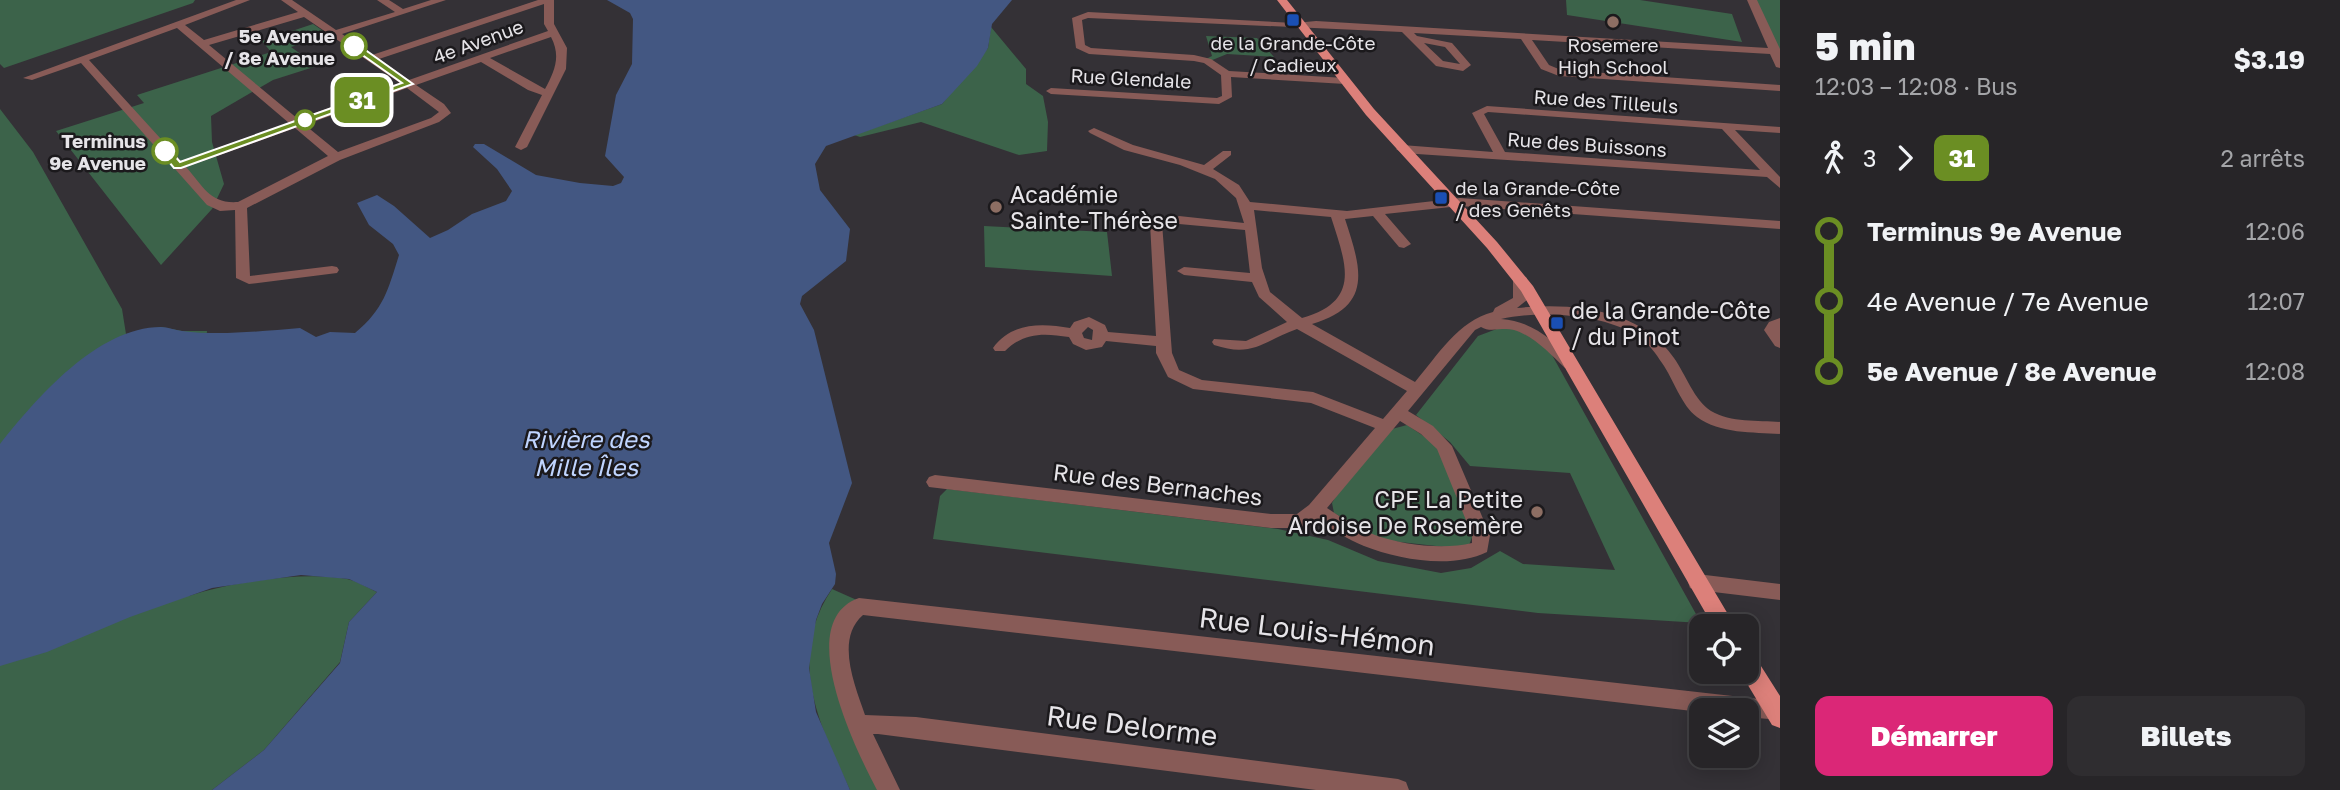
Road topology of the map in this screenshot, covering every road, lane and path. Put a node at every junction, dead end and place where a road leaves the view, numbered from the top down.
1 (245, 0) edge
2 (286, 0) edge
3 (383, 0) edge
4 (440, 0) edge
5 (548, 0) edge
6 (1282, 0) edge
7 (1752, 0) edge
8 (224, 1) edge
9 (402, 12) junction
10 (306, 13) junction
11 (177, 23) junction
12 (1302, 25) junction
13 (1404, 29) junction
14 (336, 33) junction
15 (552, 33) junction
16 (1524, 36) junction
17 (1412, 38) junction
18 (202, 44) junction
19 (1777, 51) edge
20 (82, 58) junction
21 (372, 58) junction
22 (482, 58) junction
23 (1780, 65) edge
24 (1226, 74) junction
25 (28, 78) dead end
26 (1345, 81) junction
27 (409, 84) junction
28 (1780, 88) edge
29 (1051, 91) dead end
30 (549, 94) junction
31 (296, 124) junction
32 (1727, 128) junction
33 (1780, 130) edge
34 (1094, 131) dead end
35 (521, 147) dead end
36 (1402, 149) junction
37 (1227, 153) dead end
38 (1502, 155) junction
39 (336, 157) junction
40 (178, 166) junction
41 (1206, 170) junction
42 (1770, 174) junction
43 (1780, 184) edge
44 (1454, 203) junction
45 (1247, 205) junction
46 (241, 206) junction
47 (1378, 214) junction
48 (1336, 215) junction
49 (1179, 220) dead end
50 (1156, 223) dead end
51 (1780, 226) edge
52 (1249, 227) junction
53 (1404, 244) dead end
54 (332, 270) dead end
55 (1184, 271) dead end
56 (1258, 278) junction
57 (1520, 278) junction
58 (1543, 312) junction
59 (1495, 314) junction
60 (1302, 323) junction
61 (1780, 323) edge
62 (1459, 338) junction
63 (1163, 342) junction
64 (1219, 342) dead end
65 (1780, 343) edge
66 (1000, 348) dead end
67 (1575, 367) junction
68 (1416, 389) junction
69 (1398, 412) junction
70 (1385, 426) junction
71 (1780, 428) edge
72 (935, 482) dead end
73 (1315, 510) junction
74 (1697, 582) junction
75 (1780, 592) edge
76 (1717, 614) edge
77 (1759, 683) edge
78 (1778, 714) edge
79 (858, 726) junction
80 (889, 790) edge
81 (1398, 790) edge

1 - 8 street
2 - 10 street
3 - 9 street
4 - 9 street
5 - 15 street
5 - 21 street
6 - 12 main road
7 - 19 street
8 - 11 street
9 - 14 street
10 - 14 street
10 - 18 street
11 - 18 street
11 - 20 street
12 - 13 street
12 - 24 street
12 - 26 main road
13 - 16 street
13 - 17 street
14 - 21 street
15 - 22 street, 4e Avenue
15 - 30 street
16 - 19 street
16 - 28 street
17 - 17 street
18 - 31 street
19 - 23 street
20 - 25 street
20 - 40 street
21 - 27 street
22 - 27 street, 4e Avenue
22 - 30 street
24 - 26 street
24 - 29 street, Rue Glendale
26 - 36 main road
27 - 31 street, 4e Avenue
27 - 39 street
30 - 35 street
31 - 39 street
31 - 40 street, 4e Avenue
32 - 33 street, Rue des Tilleuls
32 - 38 street, Rue des Tilleuls
32 - 42 street
34 - 41 street
36 - 38 street, Rue des Buissons
36 - 44 main road
37 - 41 street
38 - 42 street, Rue des Buissons
39 - 46 street
40 - 46 street
41 - 45 street
42 - 43 street
44 - 47 street
44 - 51 street
44 - 57 main road
45 - 48 street
45 - 52 street
46 - 54 street
47 - 48 street
47 - 53 street
48 - 60 street
49 - 52 street
50 - 63 street
52 - 56 street
55 - 56 street
56 - 60 street
57 - 58 main road
57 - 59 street, Rue des Bernaches
58 - 59 street, Rue des Bernaches
58 - 67 main road
58 - 71 street, Rue des Bernaches
59 - 62 street, Rue des Bernaches
60 - 64 street
60 - 68 street
61 - 65 street
62 - 67 street, Rue des Bernaches
62 - 68 street, Rue des Bernaches
63 - 66 street
63 - 70 street
67 - 74 main road
68 - 69 street, Rue des Bernaches
69 - 70 street, Rue des Bernaches
69 - 73 street
70 - 73 street, Rue des Bernaches
72 - 73 street, Rue des Bernaches
74 - 75 street
74 - 76 main road
77 - 78 main road
78 - 79 street, Rue Louis-Hémon
79 - 80 street
79 - 81 street, Rue Delorme

